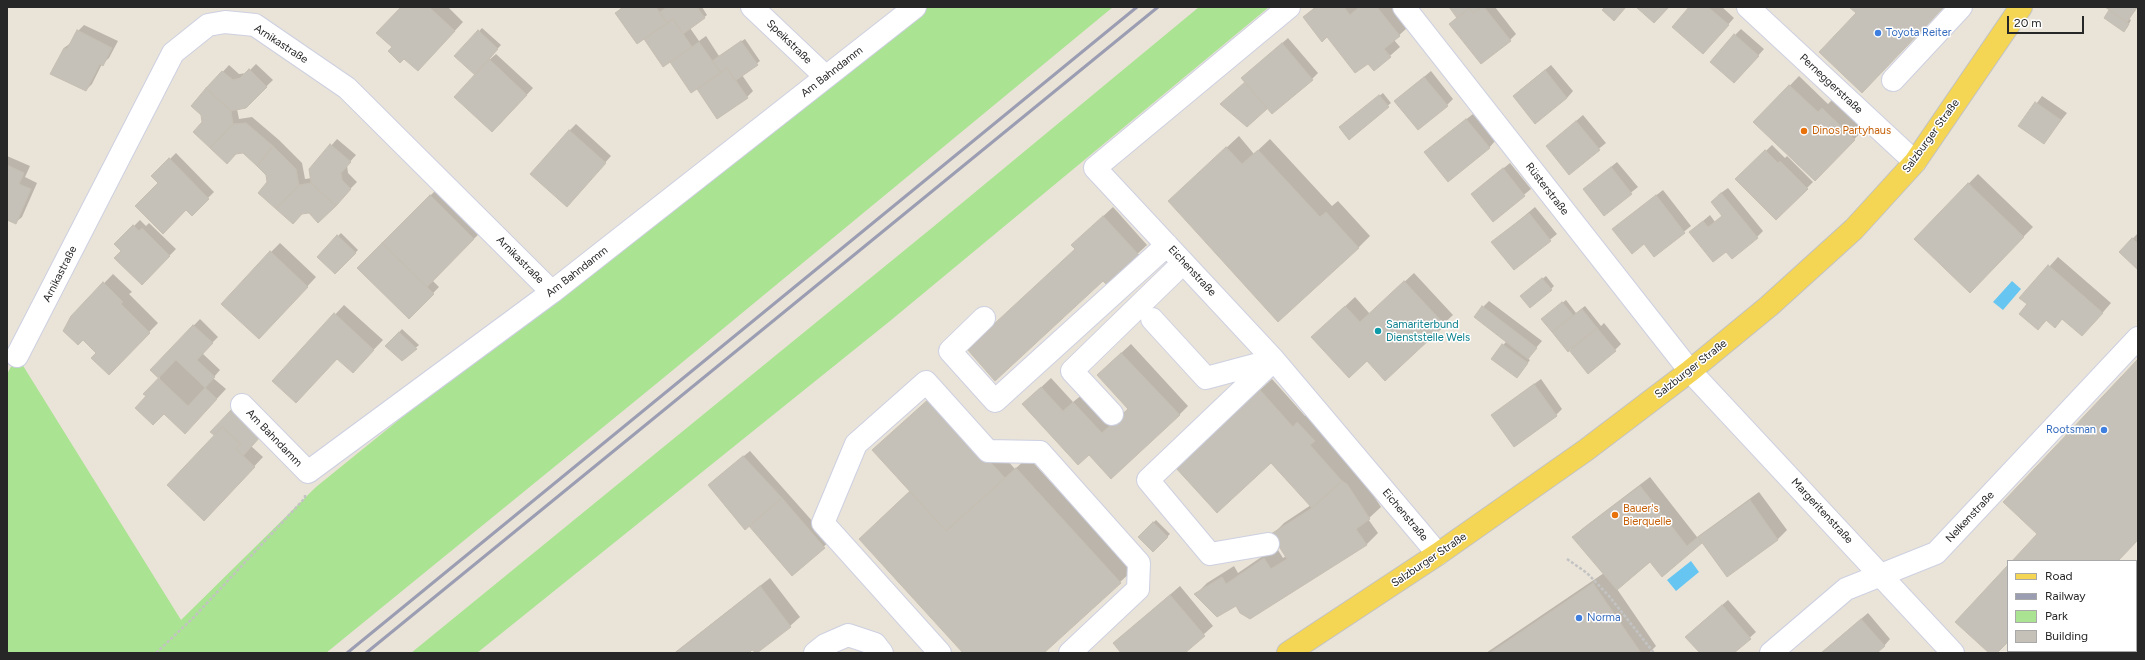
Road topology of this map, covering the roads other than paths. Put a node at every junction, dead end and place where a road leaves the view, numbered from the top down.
1 (752, 7) edge
2 (915, 7) edge
3 (1404, 7) edge
4 (1748, 7) edge
5 (1961, 7) edge
6 (2021, 7) edge
7 (1282, 13) edge
8 (826, 77) junction
9 (1893, 80) dead end
10 (1915, 162) junction
11 (1167, 245) junction
12 (1183, 263) junction
13 (552, 292) junction
14 (984, 318) dead end
15 (1152, 319) dead end
16 (2138, 338) edge
17 (17, 356) dead end
18 (1274, 360) junction
19 (1690, 370) junction
20 (242, 405) dead end
21 (1112, 414) dead end
22 (1268, 544) dead end
23 (1438, 554) junction
24 (1882, 575) junction
25 (815, 653) edge
26 (882, 653) edge
27 (940, 653) edge
28 (1070, 653) edge
29 (1288, 653) edge
30 (1771, 653) edge
31 (1953, 653) edge

1 - 8 street, Speikstraße
2 - 8 street, Am Bahndamm
3 - 19 street, Rüsterstraße
4 - 10 street, Perneggerstraße
5 - 9 street
6 - 10 main road, Salzburger Straße
7 - 11 street, Eichenstraße
8 - 13 street, Am Bahndamm
10 - 19 main road, Salzburger Straße
11 - 12 street, Eichenstraße
11 - 14 street
12 - 18 street, Eichenstraße
12 - 21 street
13 - 17 street, Arnikastraße
13 - 20 street, Am Bahndamm
15 - 18 street
16 - 24 street, Nelkenstraße
18 - 22 street
18 - 23 street, Eichenstraße
19 - 23 main road, Salzburger Straße
19 - 24 street, Margeritenstraße
23 - 29 main road, Salzburger Straße
24 - 30 street, Nelkenstraße
24 - 31 street, Margeritenstraße
25 - 26 street
27 - 28 street

